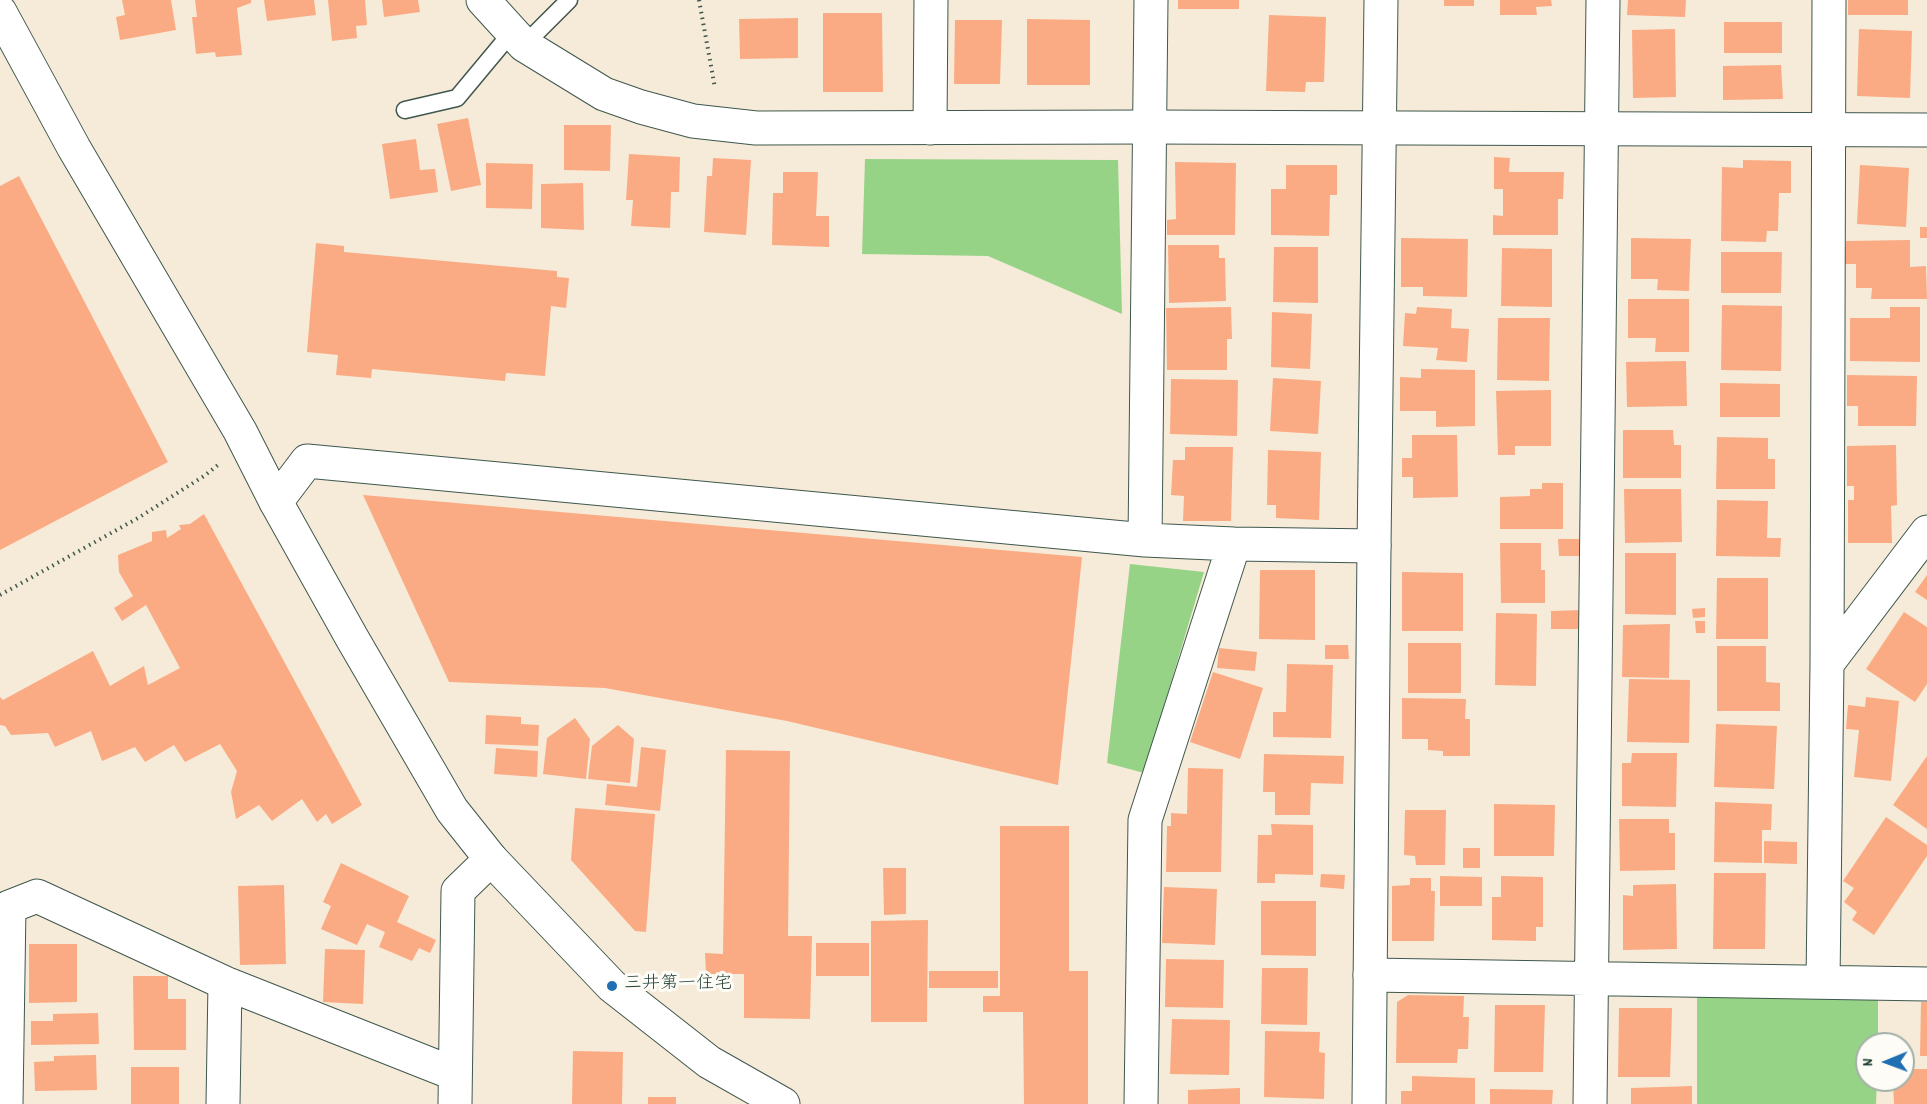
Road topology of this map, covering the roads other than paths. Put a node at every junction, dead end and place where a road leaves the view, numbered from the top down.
1 (483, 0) edge
2 (569, 0) edge
3 (931, 0) edge
4 (1151, 0) edge
5 (1381, 0) edge
6 (1603, 0) edge
7 (1829, 0) edge
8 (0, 12) edge
9 (518, 38) junction
10 (405, 110) dead end
11 (1149, 127) junction
12 (930, 128) junction
13 (1379, 128) junction
14 (1602, 128) junction
15 (1828, 128) junction
16 (1927, 130) edge
17 (276, 502) junction
18 (1927, 532) edge
19 (1145, 540) junction
20 (1234, 544) junction
21 (1374, 546) junction
22 (1827, 664) junction
23 (491, 859) junction
24 (1370, 975) junction
25 (1591, 979) junction
26 (1924, 979) edge
27 (1823, 982) junction
28 (225, 983) junction
29 (455, 1089) edge
30 (6, 1104) edge
31 (223, 1104) edge
32 (783, 1104) edge
33 (1141, 1104) edge
34 (1369, 1104) edge
35 (1590, 1104) edge

1 - 9 street
2 - 9 lane
3 - 12 street
4 - 11 street
5 - 13 street
6 - 14 street
7 - 15 street
8 - 17 street
9 - 10 lane
9 - 12 street
11 - 12 street
11 - 13 street
11 - 19 street
13 - 14 street
13 - 21 street
14 - 15 street
14 - 25 street
15 - 16 street
15 - 22 street
17 - 19 street
17 - 23 street
18 - 22 street
19 - 20 street
20 - 21 street
20 - 33 street
21 - 24 street
22 - 27 street
23 - 29 street
23 - 32 street
24 - 25 street
24 - 34 street
25 - 27 street
25 - 35 street
26 - 27 street
28 - 29 street
28 - 30 street
28 - 31 street

